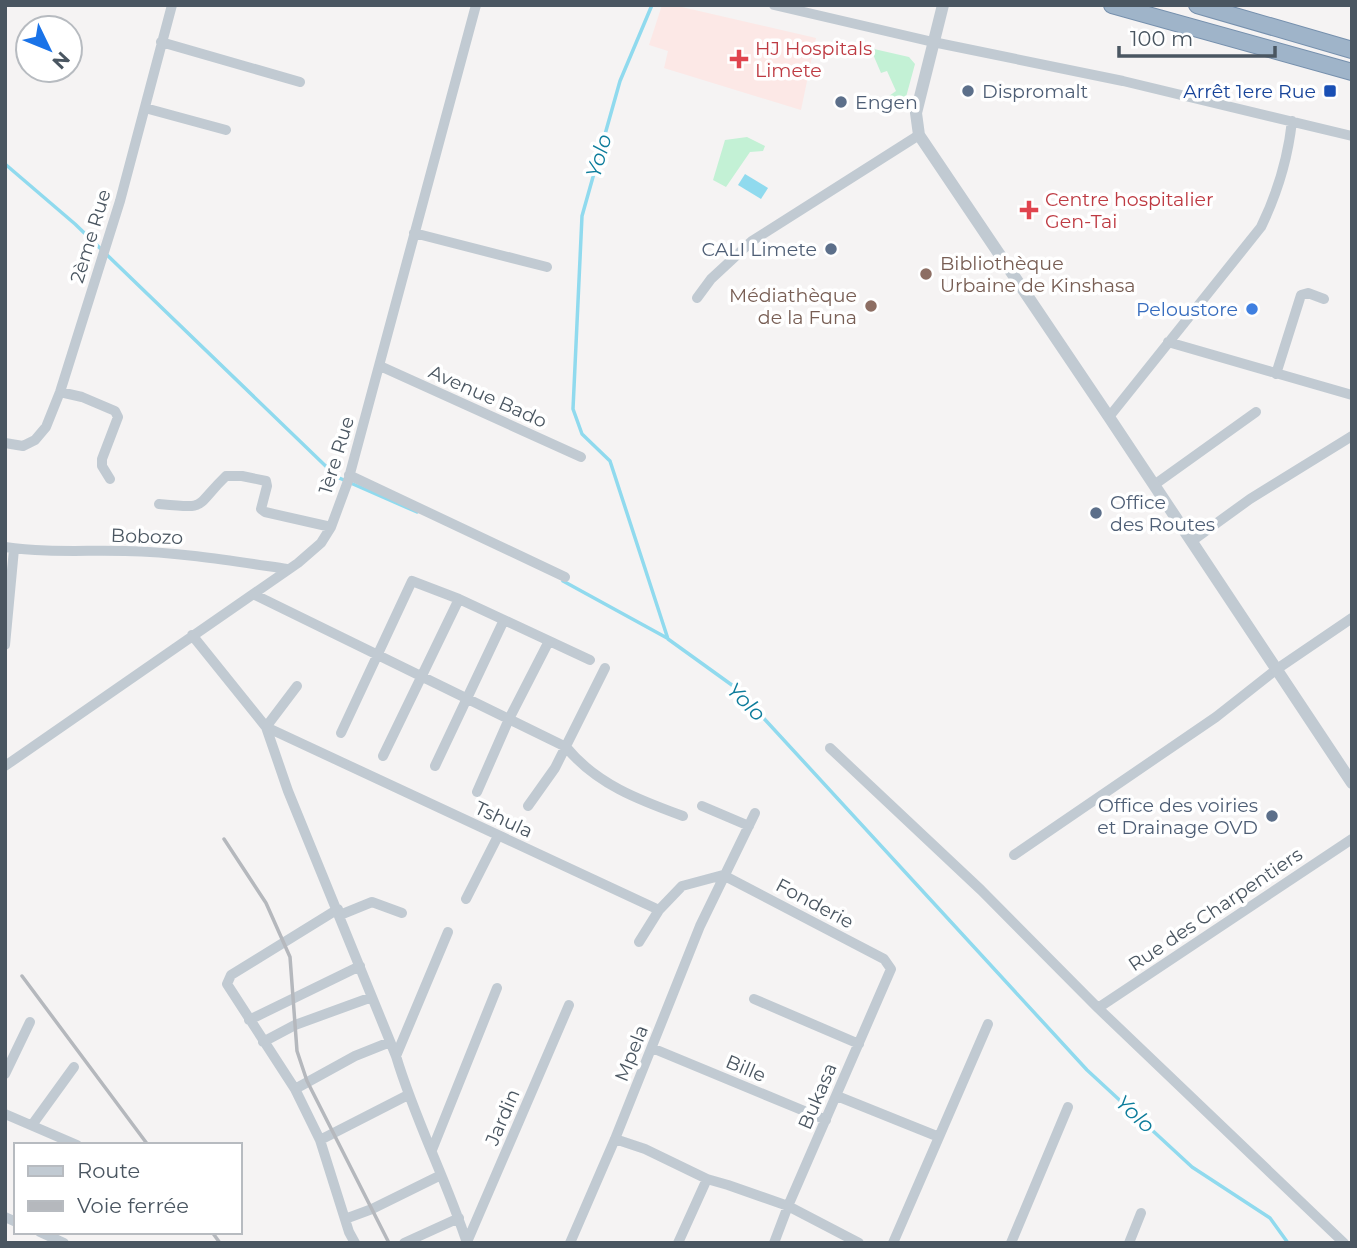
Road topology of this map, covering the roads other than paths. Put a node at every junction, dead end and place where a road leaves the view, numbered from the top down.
1 (172, 5) edge
2 (476, 5) edge
3 (774, 5) edge
4 (943, 5) edge
5 (1112, 5) edge
6 (1197, 5) edge
7 (162, 42) junction
8 (933, 42) junction
9 (1352, 50) edge
10 (1352, 72) edge
11 (300, 82) dead end
12 (145, 108) junction
13 (1292, 121) junction
14 (226, 130) dead end
15 (919, 135) junction
16 (1352, 136) edge
17 (414, 233) junction
18 (547, 267) dead end
19 (697, 298) dead end
20 (1325, 299) dead end
21 (1168, 342) junction
22 (380, 366) junction
23 (1276, 374) junction
24 (60, 392) junction
25 (1352, 396) edge
26 (1256, 412) dead end
27 (1109, 417) junction
28 (1352, 436) edge
29 (5, 443) edge
30 (581, 457) dead end
31 (349, 478) junction
32 (110, 479) dead end
33 (1154, 485) junction
34 (159, 505) dead end
35 (331, 527) junction
36 (1192, 541) junction
37 (10, 548) edge
38 (287, 569) junction
39 (565, 577) dead end
40 (253, 594) junction
41 (459, 598) junction
42 (1352, 618) edge
43 (504, 620) junction
44 (192, 635) junction
45 (549, 641) junction
46 (5, 645) edge
47 (378, 655) junction
48 (590, 660) dead end
49 (605, 668) dead end
50 (1277, 669) junction
51 (421, 676) junction
52 (297, 686) dead end
53 (466, 698) junction
54 (509, 719) junction
55 (266, 727) junction
56 (341, 733) dead end
57 (566, 747) junction
58 (830, 748) dead end
59 (383, 756) dead end
60 (7, 764) edge
61 (435, 766) dead end
62 (1352, 783) edge
63 (477, 792) dead end
64 (528, 806) dead end
65 (702, 806) dead end
66 (755, 813) dead end
67 (683, 816) dead end
68 (749, 826) junction
69 (498, 836) junction
70 (1352, 839) edge
71 (1014, 855) dead end
72 (723, 875) junction
73 (466, 900) dead end
74 (659, 910) junction
75 (339, 912) junction
76 (402, 913) dead end
77 (448, 932) dead end
78 (639, 942) dead end
79 (889, 964) joint
80 (360, 967) junction
81 (497, 988) dead end
82 (372, 997) junction
83 (754, 999) dead end
84 (569, 1005) dead end
85 (1098, 1008) junction
86 (249, 1020) junction
87 (30, 1023) dead end
88 (988, 1024) dead end
89 (263, 1042) junction
90 (390, 1042) junction
91 (859, 1044) junction
92 (652, 1048) junction
93 (397, 1056) junction
94 (74, 1067) dead end
95 (5, 1074) edge
96 (295, 1089) junction
97 (408, 1095) junction
98 (837, 1096) junction
99 (1068, 1107) dead end
100 (5, 1114) edge
101 (826, 1120) junction
102 (32, 1125) junction
103 (939, 1137) junction
104 (615, 1139) junction
105 (320, 1140) junction
106 (72, 1143) edge
107 (432, 1150) junction
108 (441, 1175) junction
109 (707, 1180) junction
110 (788, 1206) junction
111 (1141, 1213) dead end
112 (458, 1218) junction
113 (345, 1219) junction
114 (44, 1234) edge
115 (467, 1242) edge
116 (64, 1243) edge
117 (355, 1243) edge
118 (404, 1243) edge
119 (570, 1243) edge
120 (678, 1243) edge
121 (774, 1243) edge
122 (859, 1243) edge
123 (893, 1243) edge
124 (1011, 1243) edge
125 (1129, 1243) edge
126 (1344, 1243) edge

1 - 7 street, 2ème Rue
2 - 17 street, 1ère Rue
3 - 8 street
4 - 8 street
5 - 10 highway
6 - 9 highway
7 - 11 street
7 - 12 street, 2ème Rue
8 - 13 street
8 - 15 street
12 - 14 street
12 - 24 street, 2ème Rue
13 - 16 street
13 - 21 street
15 - 19 street
15 - 27 street
17 - 18 street
17 - 22 street, 1ère Rue
20 - 23 street
21 - 23 street
21 - 27 street
22 - 30 street, Avenue Bado
22 - 31 street, 1ère Rue
23 - 25 street
24 - 29 street, 2ème Rue
24 - 32 street
26 - 33 street
27 - 33 street
28 - 36 street
31 - 35 street, 1ère Rue
31 - 39 street
33 - 36 street
34 - 35 street
35 - 38 street, 1ère Rue
36 - 50 street
37 - 38 street, Bobozo
37 - 46 street
38 - 40 street, 1ère Rue
40 - 44 street, 1ère Rue
40 - 47 street
41 - 43 street
41 - 47 street
41 - 51 street
42 - 50 street
43 - 45 street
43 - 53 street
44 - 55 street
44 - 60 street, 1ère Rue
45 - 48 street
45 - 54 street
47 - 51 street
47 - 56 street
49 - 57 street
50 - 62 street
50 - 71 street
51 - 53 street
51 - 59 street
52 - 55 street
53 - 54 street
53 - 61 street
54 - 57 street
54 - 63 street
55 - 69 street, Tshula
55 - 75 street
57 - 64 street
57 - 67 street
58 - 85 street
65 - 68 street
66 - 68 street, Mpela
68 - 72 street, Mpela
69 - 73 street
69 - 74 street, Tshula
70 - 85 street, Rue des Charpentiers
72 - 74 street
72 - 79 street, Fonderie
72 - 92 street, Mpela
74 - 78 street
75 - 76 street
75 - 80 street
75 - 86 street
77 - 93 street
79 - 91 street, Bukasa
80 - 82 street
80 - 86 street
81 - 107 street
82 - 89 street
82 - 90 street
83 - 91 street
84 - 115 street, Jardin
85 - 126 street
86 - 89 street
87 - 95 street
88 - 103 street
89 - 96 street
90 - 93 street
90 - 96 street
91 - 98 street, Bukasa
92 - 101 street, Bille
92 - 104 street, Mpela
93 - 97 street
94 - 102 street
96 - 105 street
97 - 105 street
97 - 107 street
98 - 101 street, Bukasa
98 - 103 street
99 - 124 street
100 - 102 street
101 - 110 street, Bukasa
102 - 106 street
103 - 123 street
104 - 109 street
104 - 119 street, Mpela
105 - 113 street
107 - 108 street
108 - 112 street
108 - 113 street
109 - 110 street
109 - 120 street
110 - 121 street, Bukasa
110 - 122 street
111 - 125 street
112 - 115 street
112 - 118 street
113 - 117 street
114 - 116 street

